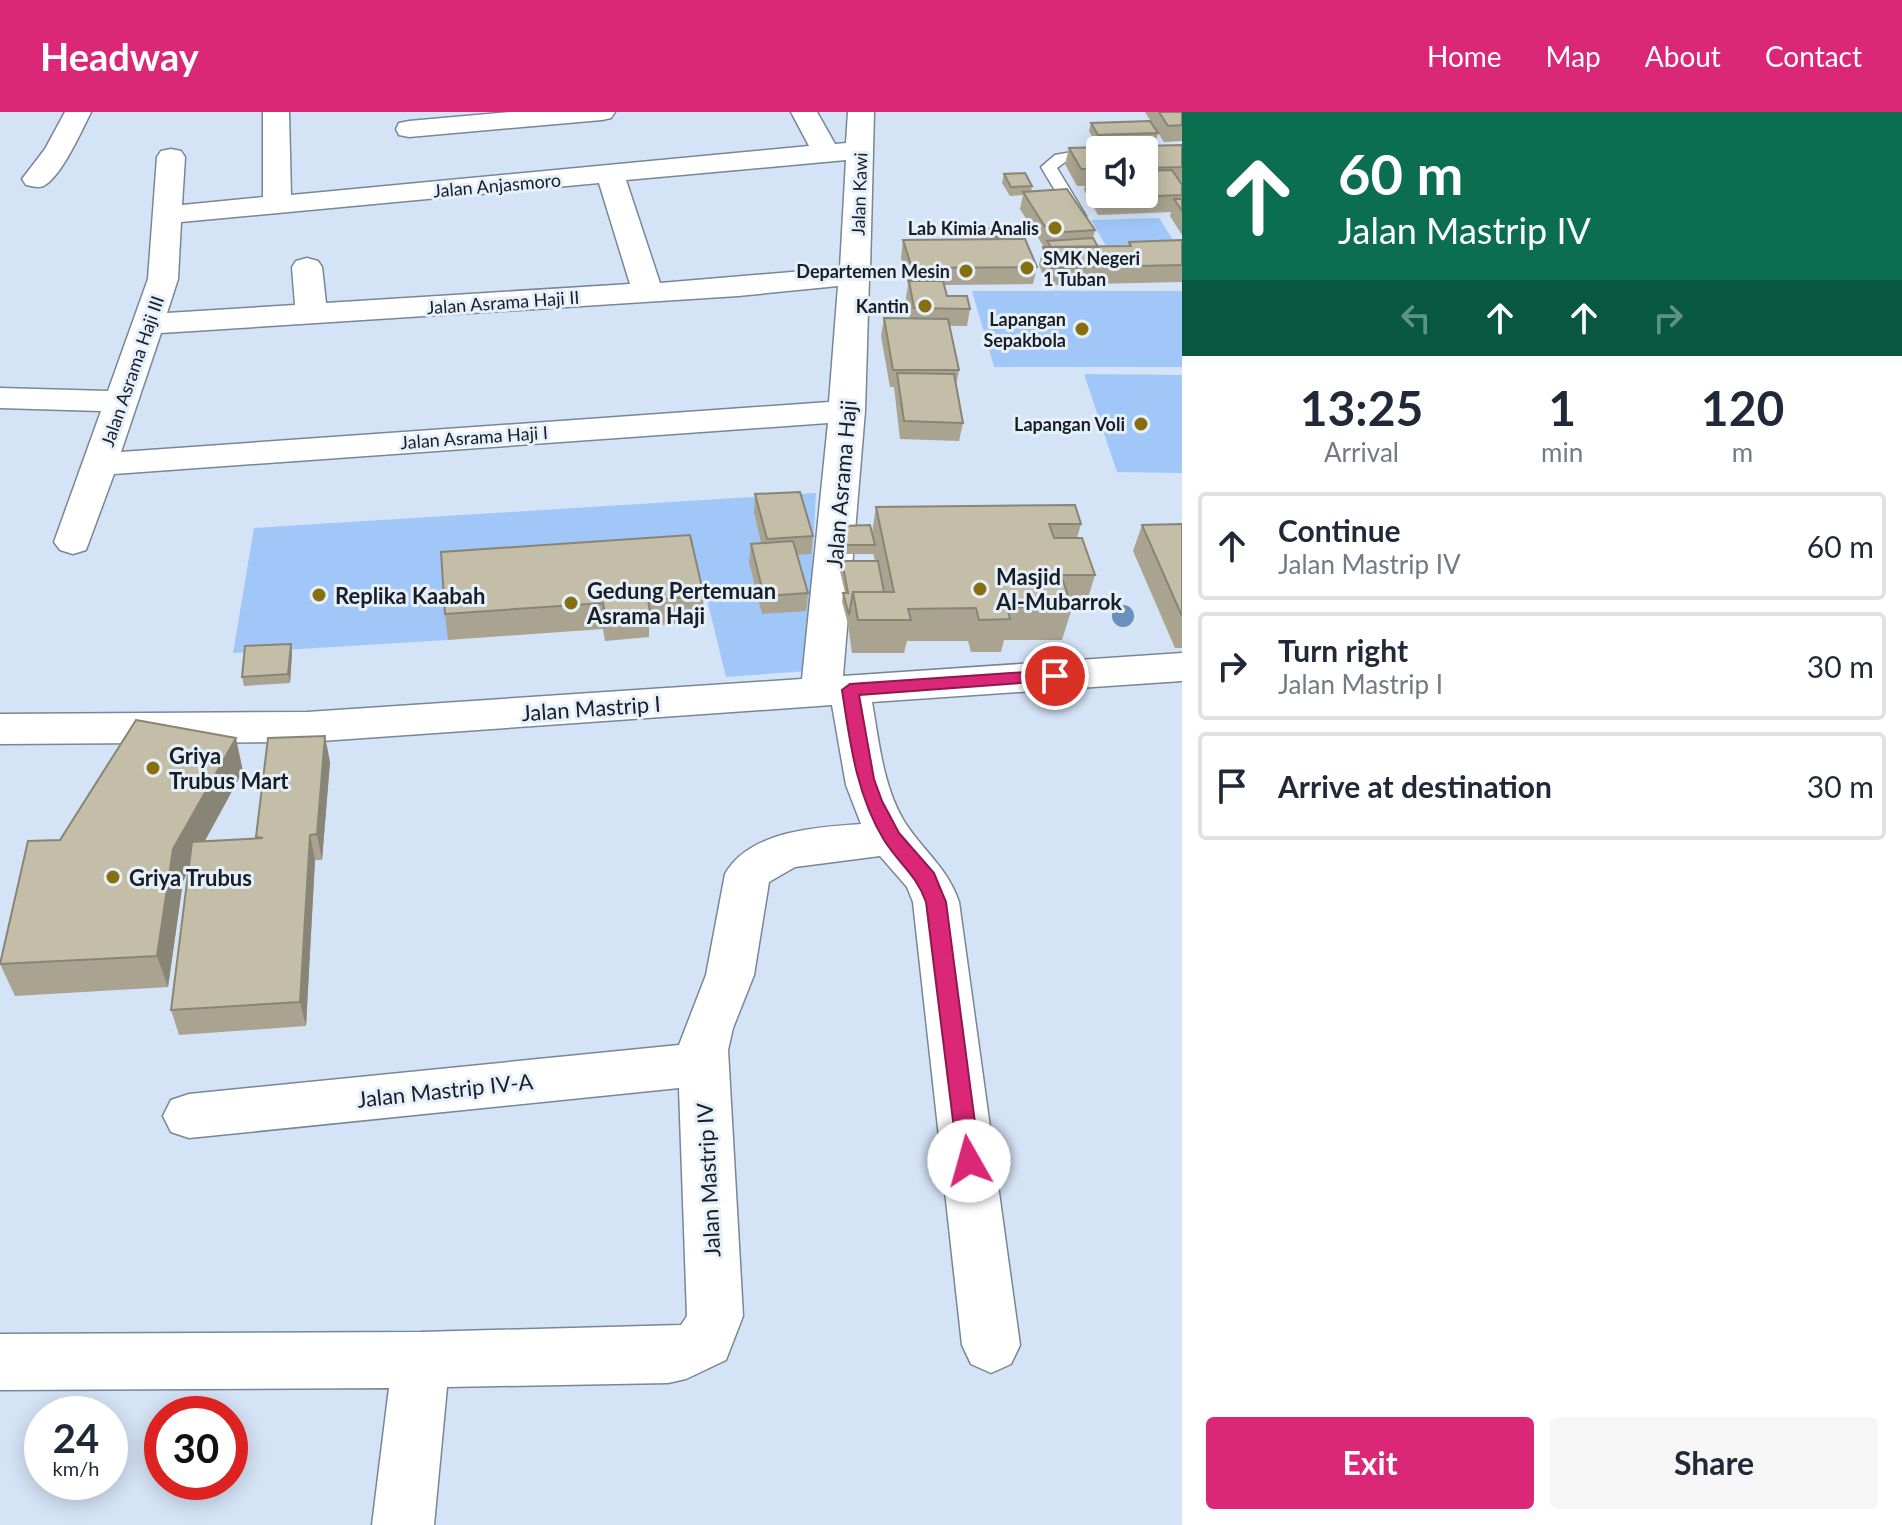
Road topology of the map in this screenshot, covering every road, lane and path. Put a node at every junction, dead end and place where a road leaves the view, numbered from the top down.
1 (78, 112) edge
2 (276, 112) edge
3 (602, 112) edge
4 (804, 112) edge
5 (861, 112) edge
6 (407, 121) edge
7 (860, 150) junction
8 (826, 153) junction
9 (1086, 153) edge
10 (171, 157) dead end
11 (610, 174) junction
12 (36, 179) dead end
13 (420, 192) junction
14 (277, 205) junction
15 (168, 215) junction
16 (1086, 227) edge
17 (307, 267) dead end
18 (857, 275) junction
19 (648, 293) junction
20 (311, 314) junction
21 (149, 324) junction
22 (0, 398) edge
23 (122, 401) junction
24 (848, 411) junction
25 (100, 464) junction
26 (73, 542) dead end
27 (1179, 674) edge
28 (836, 691) junction
29 (0, 729) edge
30 (892, 838) junction
31 (702, 1064) junction
32 (189, 1116) dead end
33 (991, 1345) dead end
34 (421, 1360) junction
35 (0, 1362) edge
36 (403, 1525) edge

1 - 12 street
2 - 14 street
3 - 6 street
4 - 8 street
5 - 7 street, Jalan Kawi
6 - 13 street
7 - 8 street, Jalan Anjasmoro
7 - 18 street, Jalan Kawi
8 - 11 street, Jalan Anjasmoro
9 - 16 lane
10 - 15 street, Jalan Asrama Haji III
11 - 13 street, Jalan Anjasmoro
11 - 19 street
13 - 14 street, Jalan Anjasmoro
14 - 15 street, Jalan Anjasmoro
15 - 21 street, Jalan Asrama Haji III
17 - 20 street
18 - 19 street, Jalan Asrama Haji II
18 - 24 street, Jalan Asrama Haji
19 - 20 street, Jalan Asrama Haji II
20 - 21 street, Jalan Asrama Haji II
21 - 23 street, Jalan Asrama Haji III
22 - 23 street
23 - 25 street, Jalan Asrama Haji III
24 - 25 street, Jalan Asrama Haji I
24 - 28 street, Jalan Asrama Haji
25 - 26 street, Jalan Asrama Haji III
27 - 28 street, Jalan Mastrip I
28 - 29 street, Jalan Mastrip I
28 - 30 street
30 - 31 street, Jalan Mastrip IV
30 - 33 street
31 - 32 street, Jalan Mastrip IV-A
31 - 34 street, Jalan Mastrip IV
34 - 35 street
34 - 36 street

